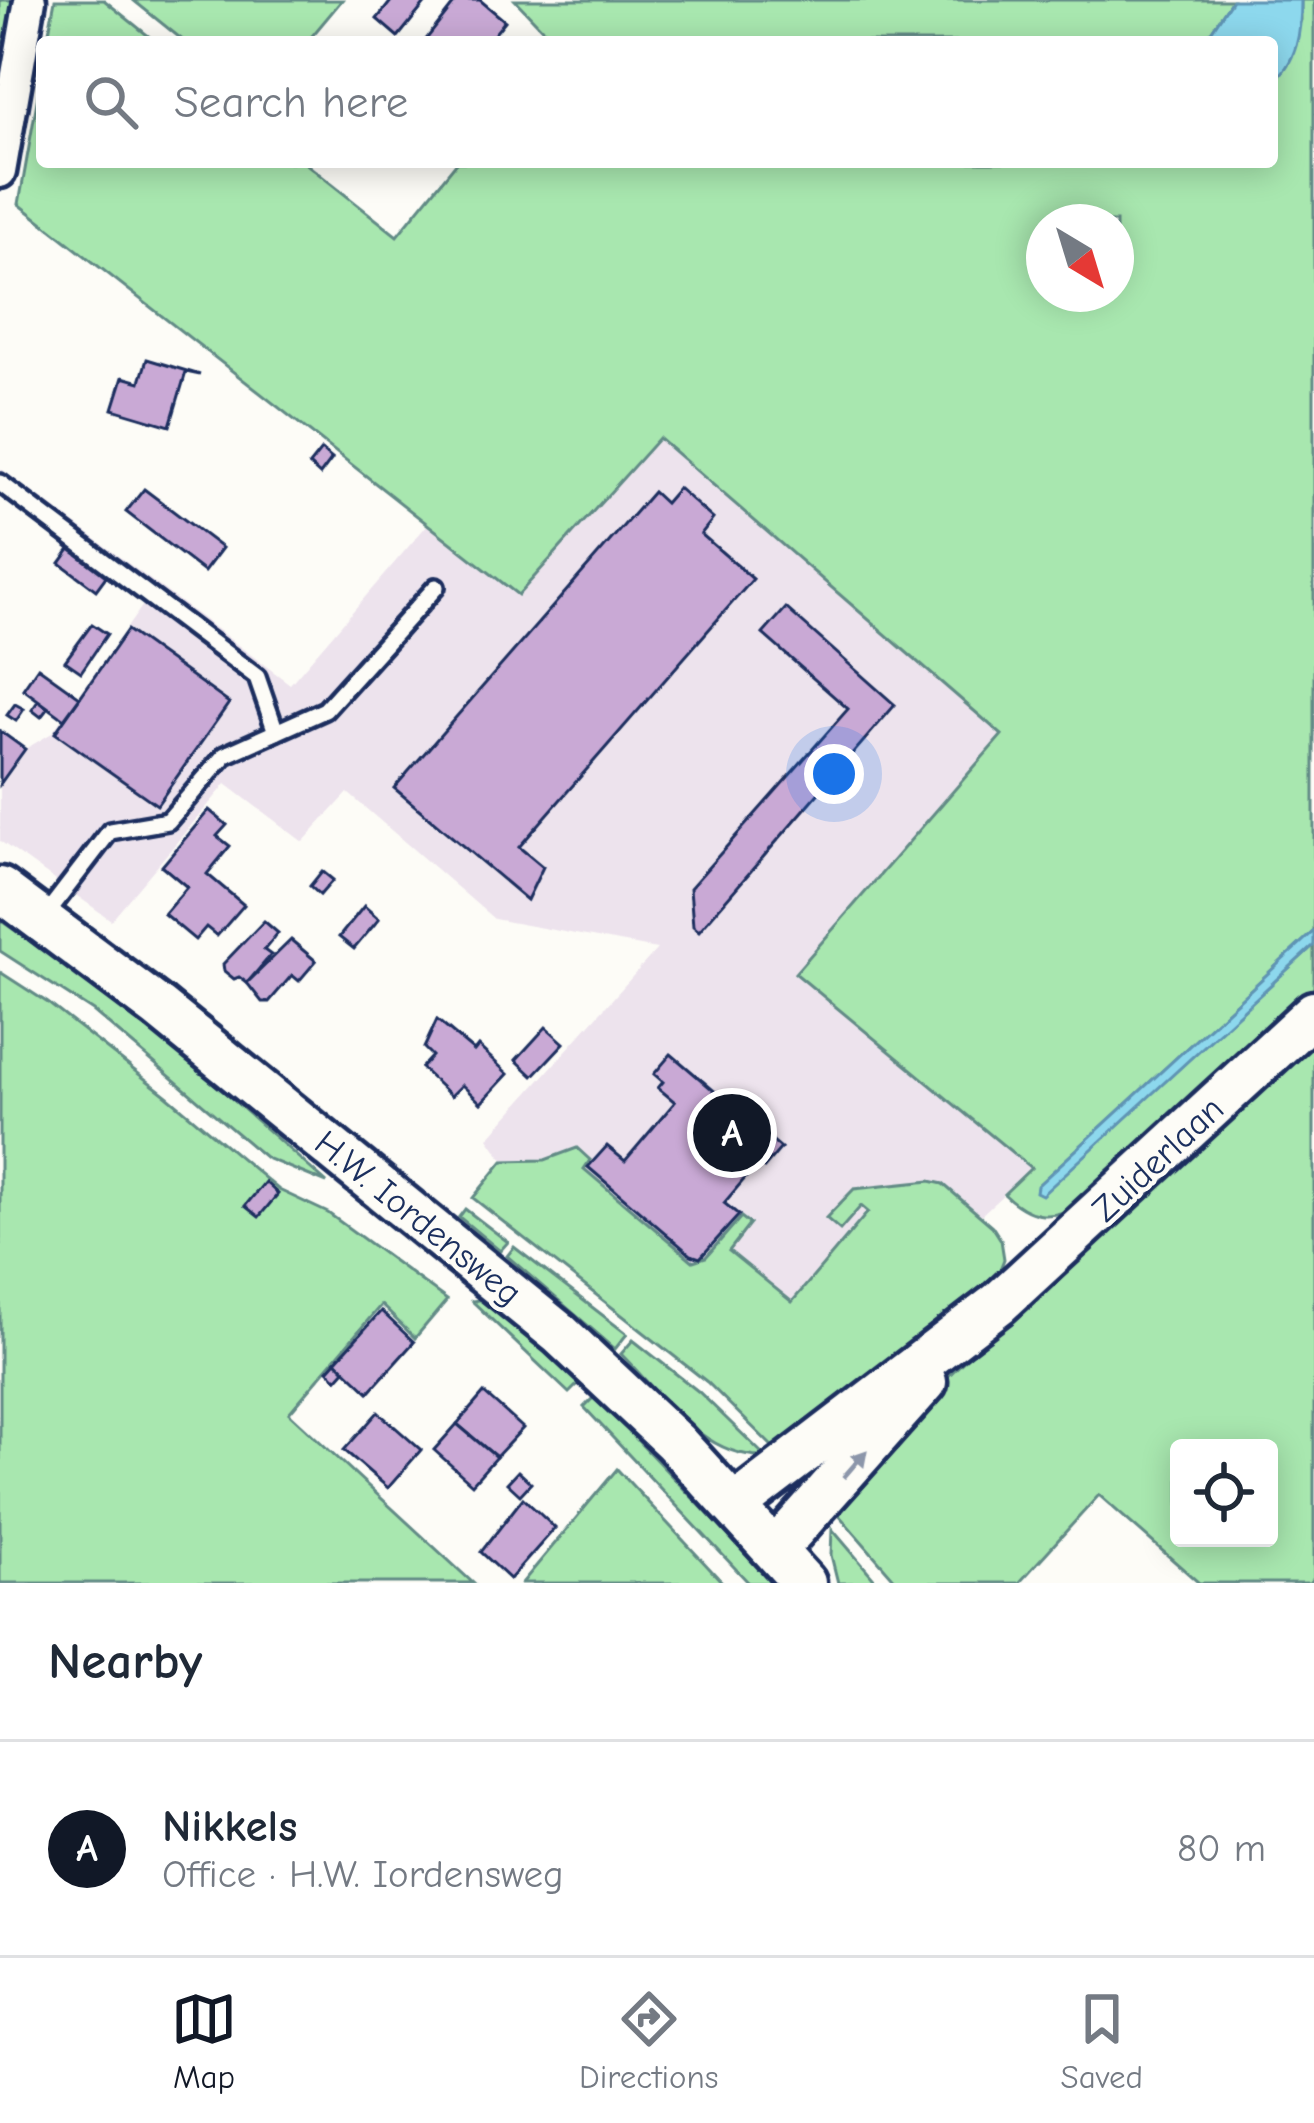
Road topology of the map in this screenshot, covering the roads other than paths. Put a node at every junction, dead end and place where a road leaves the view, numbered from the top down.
1 (30, 0) edge
2 (0, 172) edge
3 (0, 483) edge
4 (436, 587) dead end
5 (276, 732) junction
6 (0, 889) edge
7 (43, 920) junction
8 (1314, 1013) edge
9 (999, 1303) junction
10 (735, 1505) junction
11 (775, 1550) junction
12 (804, 1583) edge

1 - 2 street
3 - 5 lane
4 - 5 lane
5 - 7 lane
6 - 7 main road, H.W. Iordensweg
7 - 10 main road, H.W. Iordensweg
8 - 9 main road, Zuiderlaan
9 - 10 main road, Zuiderlaan
11 -> 9 main road, Zuiderlaan
10 - 11 main road, H.W. Iordensweg
11 - 12 main road, H.W. Iordensweg

